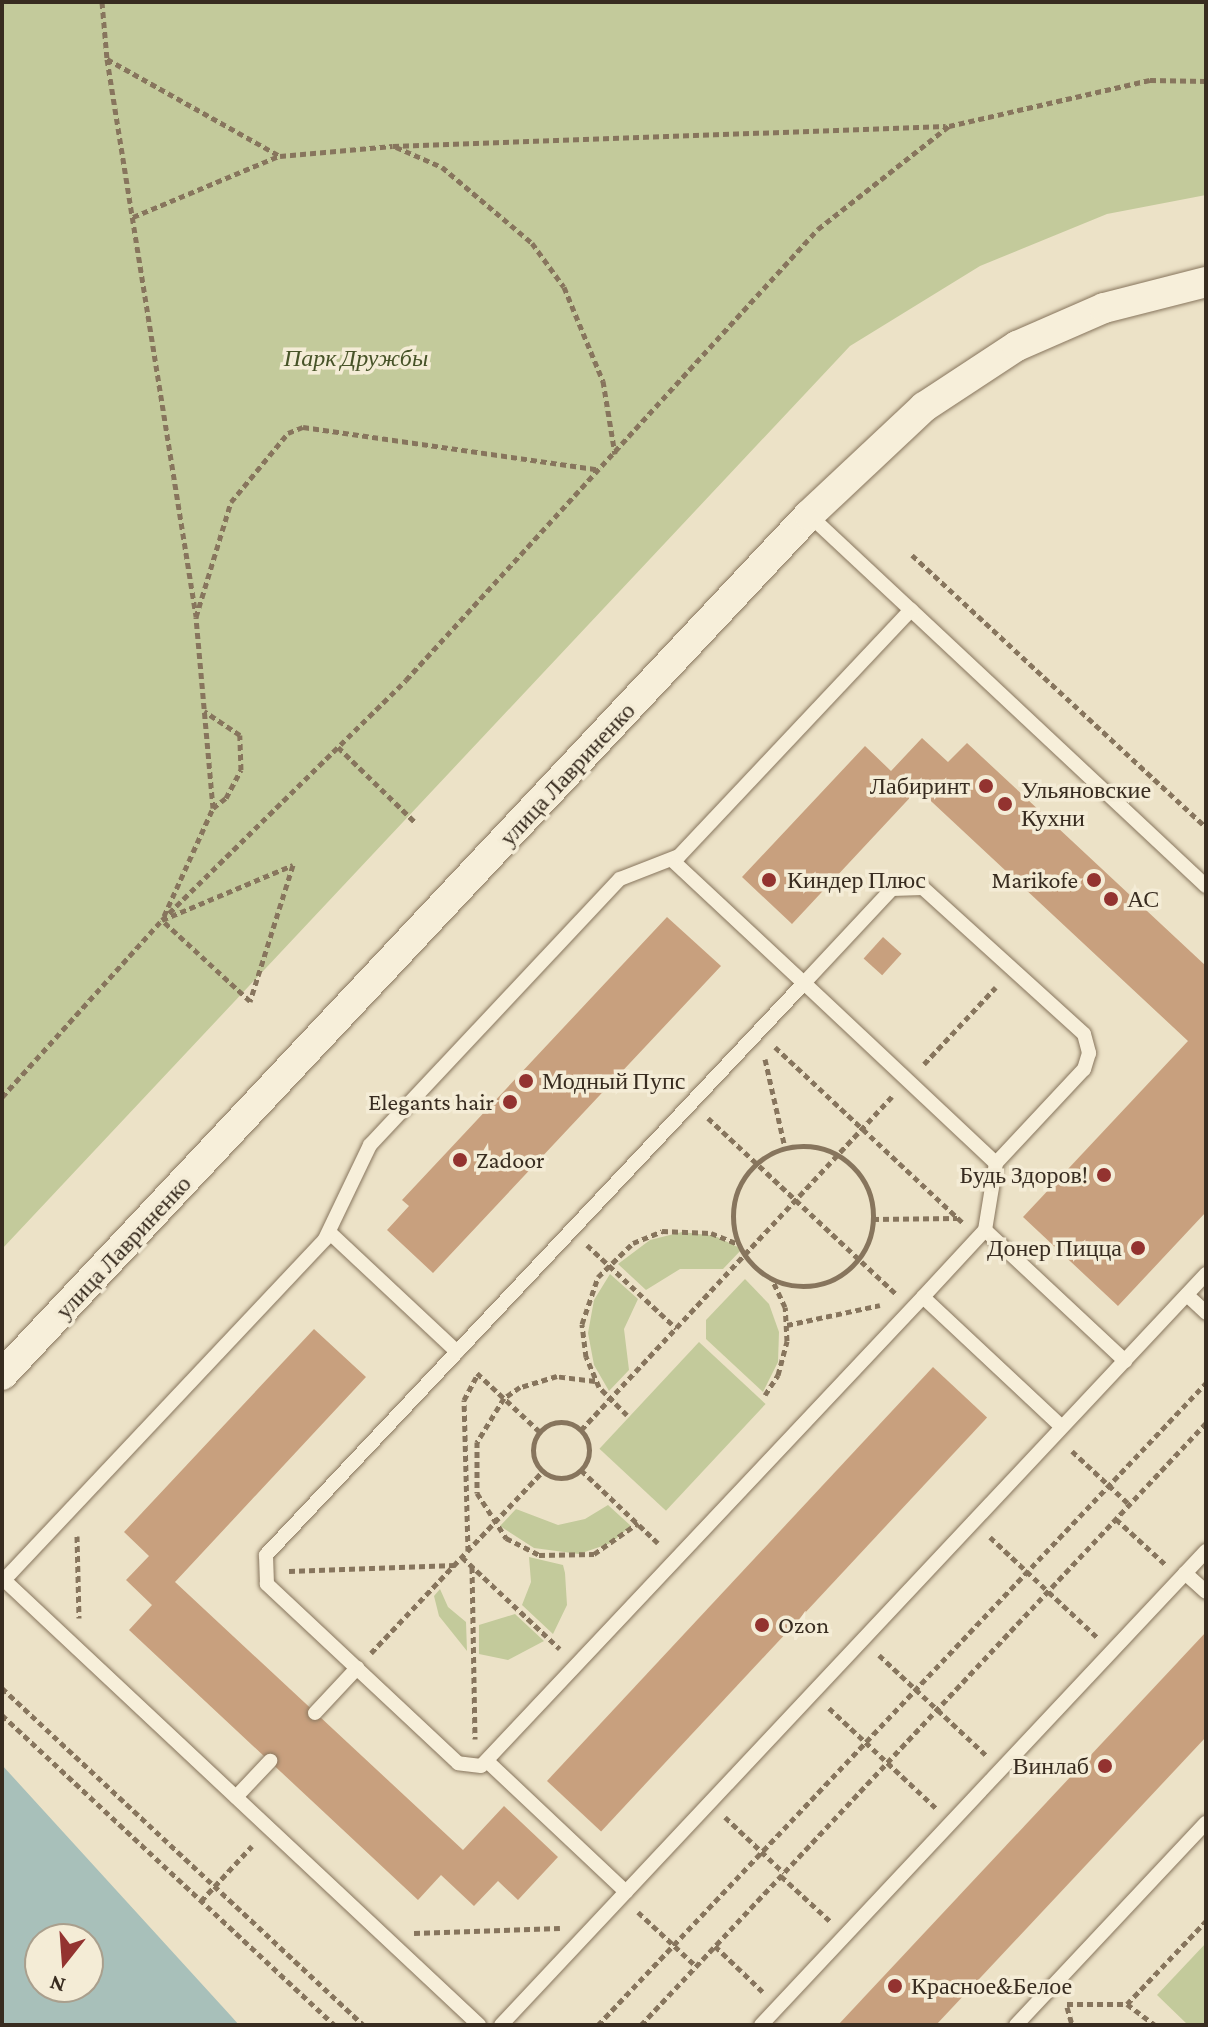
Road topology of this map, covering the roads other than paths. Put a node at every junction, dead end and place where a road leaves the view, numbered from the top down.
1 (1206, 282) edge
2 (809, 515) junction
3 (911, 610) junction
4 (672, 860) junction
5 (1206, 886) edge
6 (804, 983) junction
7 (996, 1163) junction
8 (330, 1233) junction
9 (982, 1234) junction
10 (1206, 1274) edge
11 (1187, 1295) junction
12 (923, 1297) junction
13 (1206, 1313) edge
14 (456, 1352) junction
15 (1125, 1361) junction
16 (2, 1375) edge
17 (1059, 1431) junction
18 (1206, 1551) edge
19 (1183, 1576) junction
20 (3, 1579) edge
21 (1206, 1592) edge
22 (357, 1668) junction
23 (315, 1713) dead end
24 (270, 1761) dead end
25 (481, 1765) junction
26 (236, 1797) junction
27 (1206, 1823) edge
28 (624, 1894) junction
29 (479, 2025) edge
30 (501, 2025) edge
31 (761, 2025) edge
32 (1016, 2025) edge

1 - 2 street, улица Лавриненко
2 - 3 lane
2 - 16 street, улица Лавриненко
3 - 4 lane
3 - 5 lane
4 - 6 lane
4 - 8 lane
6 - 7 lane
6 - 7 lane
6 - 14 lane
7 - 9 lane
8 - 14 lane
8 - 20 lane
9 - 12 lane
9 - 15 lane
10 - 11 lane
11 - 13 lane
11 - 15 lane
12 - 17 lane
12 - 25 lane
14 - 22 lane
15 - 17 lane
17 - 28 lane
18 - 19 lane
19 - 21 lane
19 - 31 lane
20 - 26 lane
22 - 23 lane
22 - 25 lane
24 - 26 lane
25 - 28 lane
26 - 29 lane
27 - 32 lane
28 - 30 lane

